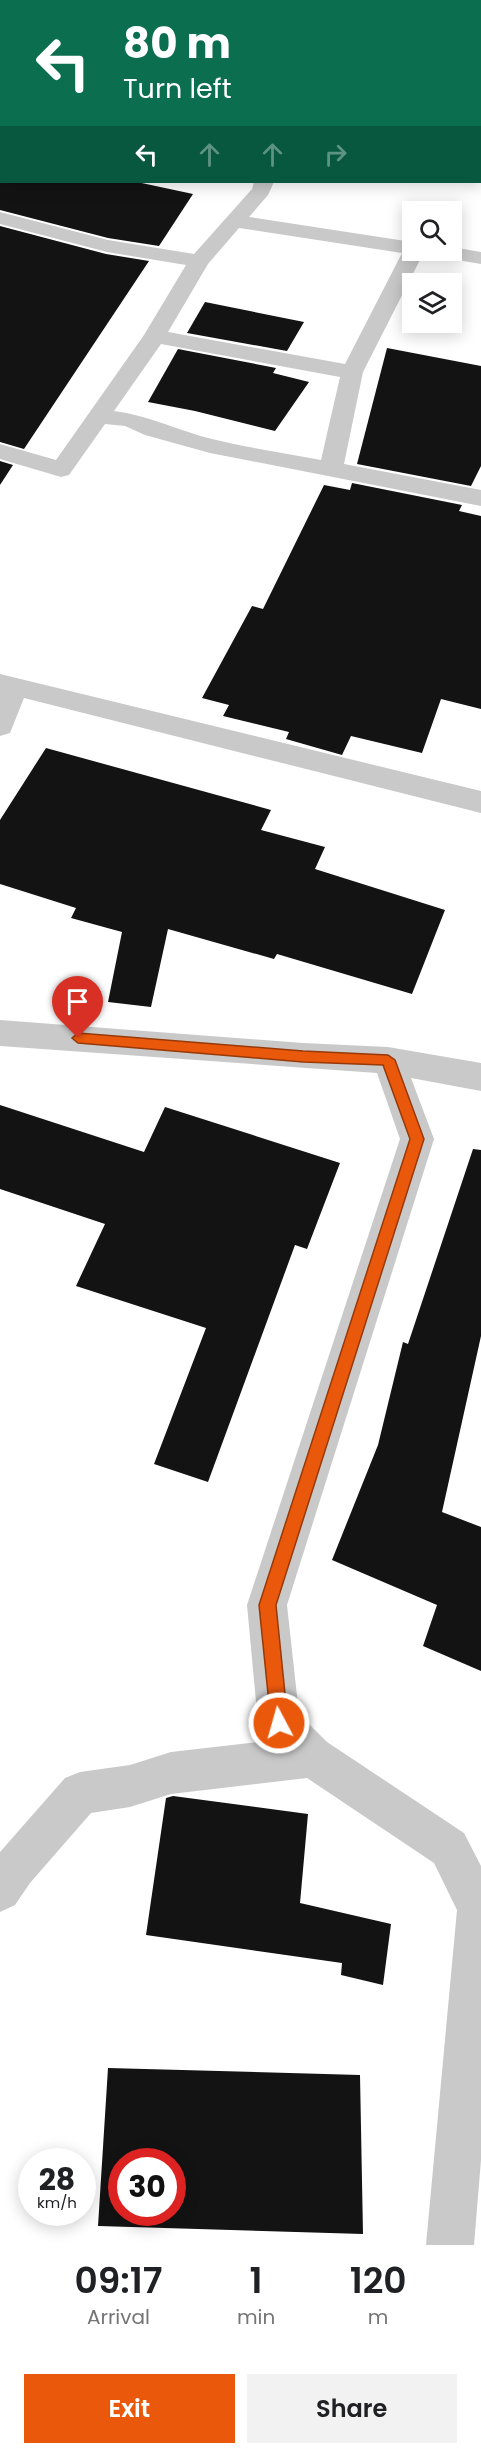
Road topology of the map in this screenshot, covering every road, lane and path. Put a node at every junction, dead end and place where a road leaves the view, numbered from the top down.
1 (264, 183) edge
2 (0, 219) edge
3 (234, 221) junction
4 (402, 247) edge
5 (462, 255) edge
6 (481, 258) edge
7 (199, 261) junction
8 (407, 261) edge
9 (155, 336) junction
10 (352, 372) junction
11 (97, 418) junction
12 (0, 451) edge
13 (331, 470) junction
14 (481, 498) edge
15 (8, 685) edge
16 (0, 726) edge
17 (481, 802) edge
18 (0, 1033) edge
19 (388, 1060) junction
20 (481, 1077) edge
21 (312, 1757) junction
22 (0, 1890) edge
23 (450, 2245) edge

1 - 3 street
2 - 7 street
3 - 4 street
3 - 7 street
5 - 6 street
7 - 9 street
8 - 10 street
9 - 10 street
9 - 11 street
10 - 13 street
11 - 12 street
11 - 13 street
13 - 14 street
15 - 16 street
15 - 17 street
18 - 19 street
19 - 20 street
19 - 21 street
21 - 22 street
21 - 23 street

